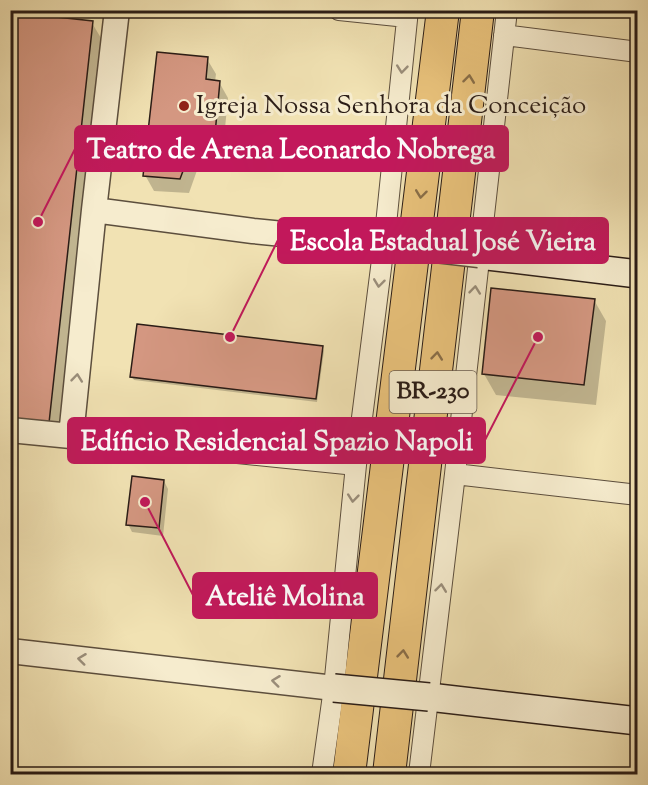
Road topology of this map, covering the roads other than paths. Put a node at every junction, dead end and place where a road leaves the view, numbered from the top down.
1 (117, 10) edge
2 (339, 10) edge
3 (443, 10) edge
4 (478, 10) edge
5 (507, 10) edge
6 (408, 14) edge
7 (504, 35) junction
8 (638, 51) edge
9 (94, 210) junction
10 (384, 244) junction
11 (479, 255) junction
12 (638, 274) edge
13 (10, 430) edge
14 (71, 436) junction
15 (356, 465) junction
16 (455, 474) junction
17 (638, 495) edge
18 (10, 651) edge
19 (334, 688) junction
20 (429, 697) junction
21 (638, 721) edge
22 (322, 774) edge
23 (349, 774) edge
24 (389, 774) edge
25 (419, 774) edge

1 - 9 street
2 - 6 street
3 -> 23 highway, BR-230
24 -> 4 highway, BR-230
5 - 7 street
6 -> 10 street
7 - 8 street
7 - 11 street
9 - 10 street
14 -> 9 street
10 - 11 street, bridge
10 -> 15 street
11 - 12 main road
16 -> 11 street
13 - 14 street
14 - 15 street
15 -> 19 street
16 - 17 street
20 -> 16 street
19 -> 18 street
19 - 20 main road, bridge
19 - 22 street
20 - 21 main road
20 - 25 street

